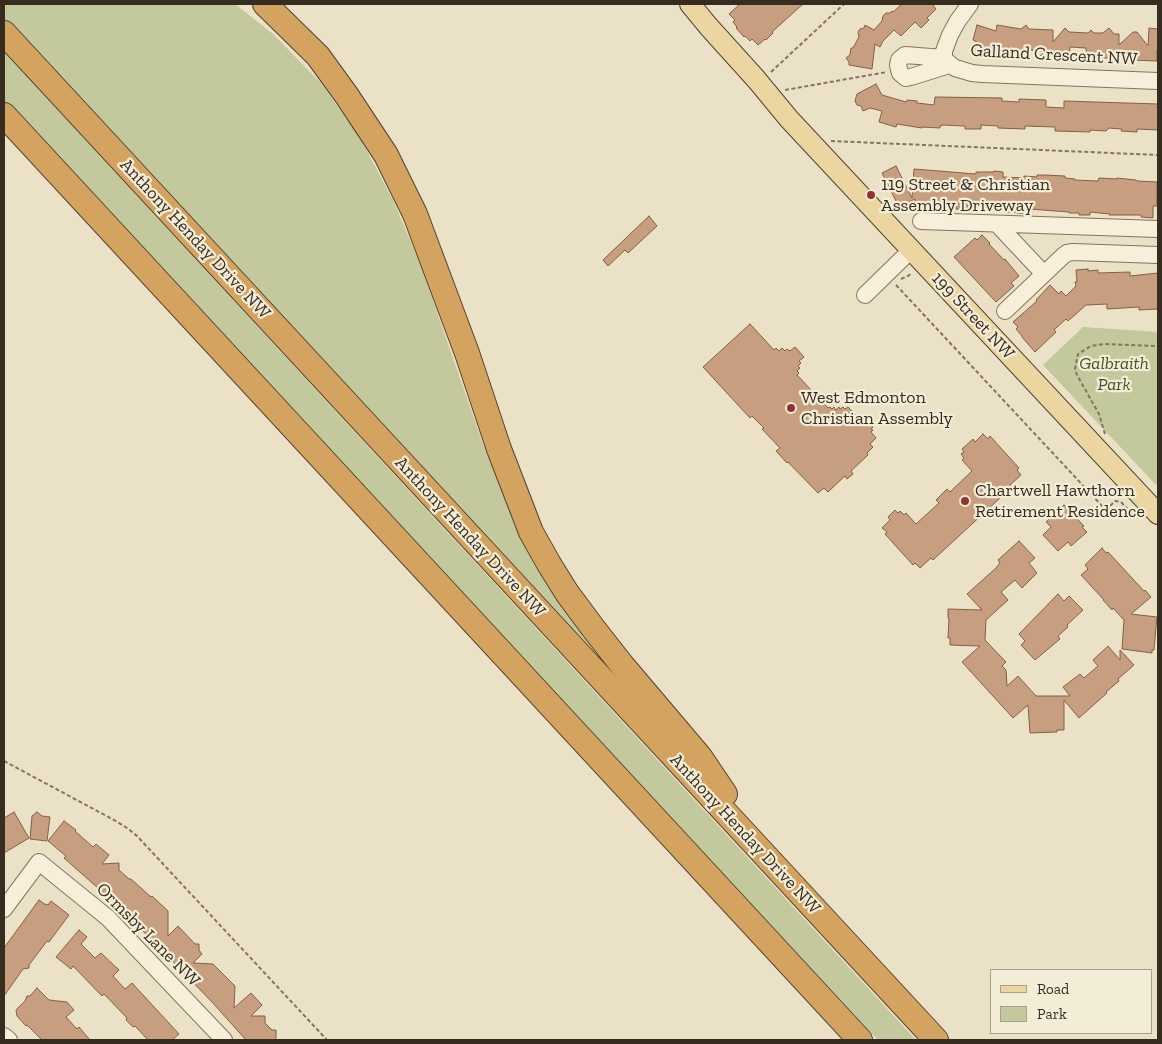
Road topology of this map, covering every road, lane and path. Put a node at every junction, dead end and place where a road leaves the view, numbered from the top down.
1 (264, 4) edge
2 (677, 4) edge
3 (690, 4) edge
4 (844, 4) edge
5 (970, 4) edge
6 (4, 33) edge
7 (947, 61) junction
8 (899, 70) joint
9 (768, 74) dead end
10 (1158, 81) edge
11 (782, 90) dead end
12 (4, 115) edge
13 (788, 119) junction
14 (4, 140) edge
15 (830, 141) dead end
16 (1158, 155) edge
17 (921, 221) dead end
18 (997, 224) junction
19 (1158, 229) edge
20 (1158, 255) edge
21 (917, 256) junction
22 (1044, 274) junction
23 (166, 292) junction
24 (865, 295) dead end
25 (1005, 311) dead end
26 (1158, 346) edge
27 (1106, 437) dead end
28 (1121, 502) dead end
29 (1158, 514) edge
30 (4, 760) edge
31 (770, 860) junction
32 (4, 909) edge
33 (4, 1036) edge
34 (9, 1040) edge
35 (224, 1040) edge
36 (325, 1040) edge
37 (860, 1040) edge
38 (936, 1040) edge

1 - 31 highway
2 - 13 main road, 199 Street NW
3 - 13 main road, 199 Street NW
4 - 9 path
5 - 7 street, Galland Crescent NW
6 - 31 highway, Anthony Henday Drive NW
7 - 8 street, Galland Crescent NW
7 - 10 street, Galland Crescent NW
8 - 11 path
12 - 23 highway
13 - 21 main road, 199 Street NW
14 - 23 highway
15 - 16 path
17 - 18 street
18 - 19 street
18 - 22 street
20 - 22 street
21 - 24 street
21 - 28 path
21 - 29 main road, 199 Street NW
22 - 25 street
23 - 37 highway
26 - 27 path
30 - 36 path
31 - 38 highway, Anthony Henday Drive NW
32 - 35 street, Ormsby Lane NW
33 - 34 street

